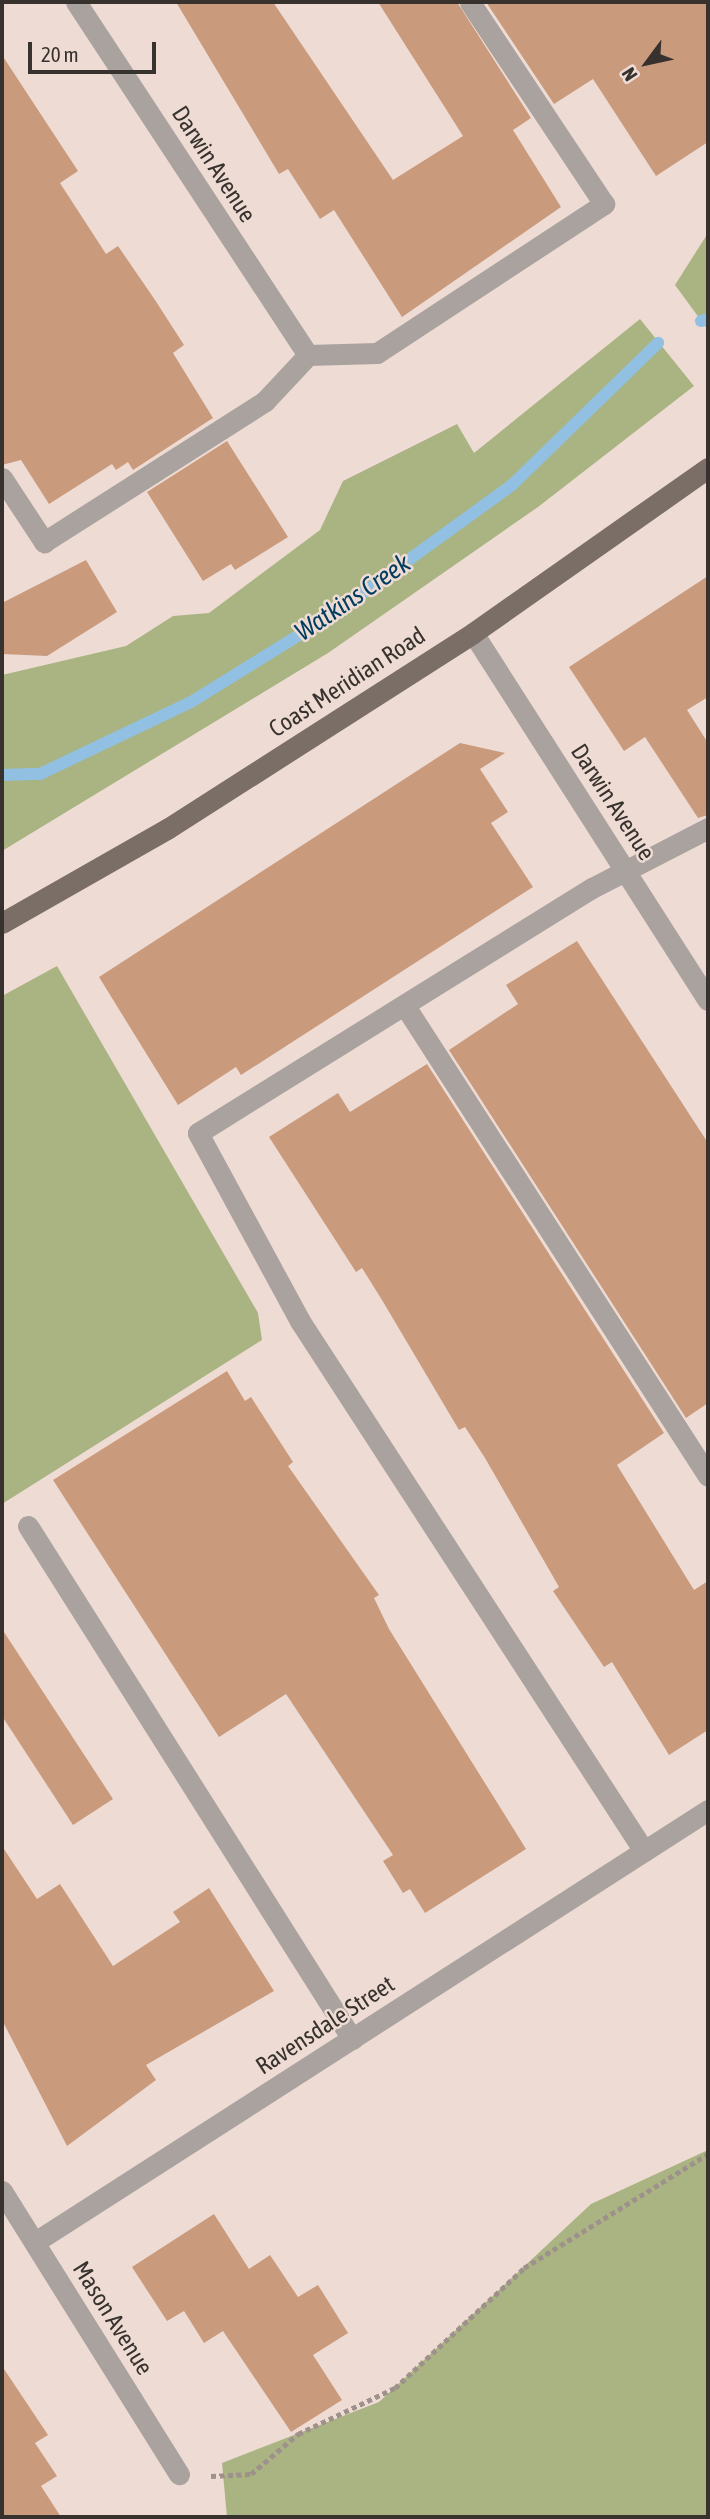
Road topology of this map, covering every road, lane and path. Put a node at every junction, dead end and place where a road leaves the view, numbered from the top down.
1 (76, 2) edge
2 (470, 2) edge
3 (308, 355) junction
4 (708, 468) edge
5 (2, 478) edge
6 (474, 633) junction
7 (708, 828) edge
8 (627, 871) junction
9 (2, 923) edge
10 (708, 1000) edge
11 (405, 1006) junction
12 (708, 1476) edge
13 (28, 1527) dead end
14 (708, 1810) edge
15 (644, 1851) junction
16 (352, 2039) junction
17 (708, 2154) edge
18 (2, 2191) edge
19 (35, 2242) junction
20 (179, 2474) joint

1 - 3 street, Darwin Avenue
2 - 3 street
3 - 5 street
4 - 6 main road, Coast Meridian Road
6 - 8 street, Darwin Avenue
6 - 9 main road, Coast Meridian Road
7 - 8 street
8 - 10 street, Darwin Avenue
8 - 11 street
11 - 12 street
11 - 15 street
13 - 16 street
14 - 15 street
15 - 16 street, Ravensdale Street
16 - 19 street, Ravensdale Street
17 - 20 path
18 - 19 street, Mason Avenue
19 - 20 street, Mason Avenue

